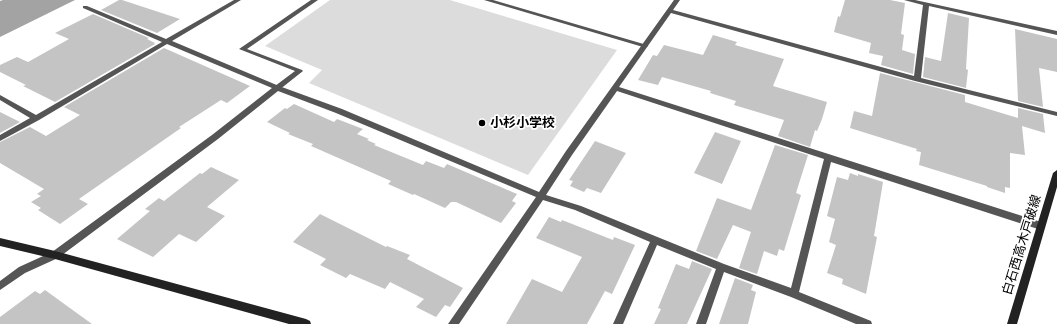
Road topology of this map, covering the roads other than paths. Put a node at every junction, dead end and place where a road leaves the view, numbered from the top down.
1 (238, 0) edge
2 (315, 0) edge
3 (487, 0) edge
4 (677, 0) edge
5 (907, 0) edge
6 (926, 4) junction
7 (84, 7) dead end
8 (669, 11) junction
9 (1057, 33) edge
10 (168, 42) junction
11 (645, 46) junction
12 (917, 79) junction
13 (276, 88) junction
14 (615, 88) junction
15 (0, 97) edge
16 (1057, 114) edge
17 (36, 118) junction
18 (0, 138) edge
19 (828, 158) junction
20 (1057, 173) edge
21 (541, 196) junction
22 (1041, 226) junction
23 (655, 240) junction
24 (0, 242) edge
25 (55, 255) junction
26 (721, 267) junction
27 (0, 286) edge
28 (794, 294) junction
29 (306, 324) edge
30 (453, 324) edge
31 (618, 324) edge
32 (701, 324) edge
33 (867, 324) edge
34 (1012, 324) edge

1 - 10 street
2 - 13 street
3 - 11 street
4 - 8 street
5 - 6 street
6 - 9 street
6 - 12 street
7 - 10 street
8 - 11 street
8 - 12 street
10 - 13 street
10 - 17 street
11 - 14 street
12 - 16 street
13 - 21 street
13 - 25 street
14 - 19 street
14 - 21 street
15 - 17 street
17 - 18 street
19 - 22 street
19 - 28 street
20 - 22 street, 白石西高木戸破線
21 - 23 street
21 - 30 street
22 - 34 street, 白石西高木戸破線
23 - 26 street
23 - 31 street
24 - 25 street
25 - 27 street
25 - 29 street
26 - 28 street
26 - 32 street
28 - 33 street

